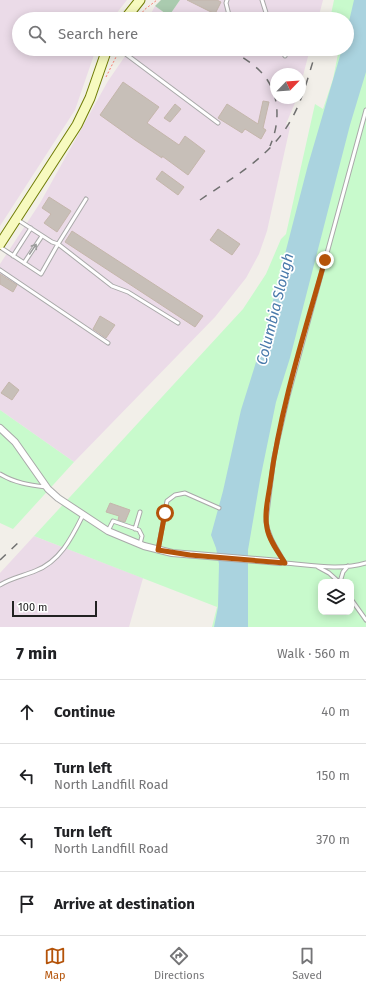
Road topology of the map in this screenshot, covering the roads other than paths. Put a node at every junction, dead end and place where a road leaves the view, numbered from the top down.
1 (140, 0) edge
2 (227, 0) edge
3 (262, 0) edge
4 (131, 12) edge
5 (228, 12) edge
6 (266, 12) edge
7 (104, 56) edge
8 (128, 56) edge
9 (366, 110) edge
10 (218, 123) dead end
11 (86, 199) dead end
12 (16, 219) junction
13 (31, 228) junction
14 (42, 236) junction
15 (0, 244) edge
16 (58, 244) junction
17 (0, 247) edge
18 (13, 256) junction
19 (24, 263) junction
20 (0, 270) edge
21 (178, 323) dead end
22 (108, 343) dead end
23 (0, 428) edge
24 (0, 474) edge
25 (47, 487) junction
26 (219, 508) dead end
27 (140, 512) dead end
28 (83, 515) junction
29 (135, 529) junction
30 (108, 531) junction
31 (140, 545) junction
32 (158, 550) junction
33 (282, 562) junction
34 (366, 563) edge
35 (317, 566) junction
36 (348, 566) junction
37 (336, 579) edge
38 (341, 579) edge
39 (0, 585) edge
40 (354, 603) edge
41 (366, 620) edge

1 - 4 main road
2 - 5 lane
3 - 6 lane
7 - 12 main road
8 - 10 lane
9 - 33 lane
11 - 16 lane
12 - 13 lane
12 - 15 main road
13 - 14 lane
13 - 18 lane
14 - 16 lane
19 -> 14 lane
16 - 19 lane
16 - 21 lane
17 - 18 lane
18 - 19 lane
20 - 22 lane
23 - 25 street
24 - 25 lane
25 - 28 street
26 - 32 lane
27 - 29 lane
28 - 30 street
28 - 39 lane
29 - 30 lane
29 - 31 lane
30 - 31 street
31 - 32 street
32 - 33 street
33 - 35 lane
34 - 36 lane
35 - 36 lane
35 - 37 lane
36 - 38 lane
40 - 41 lane

